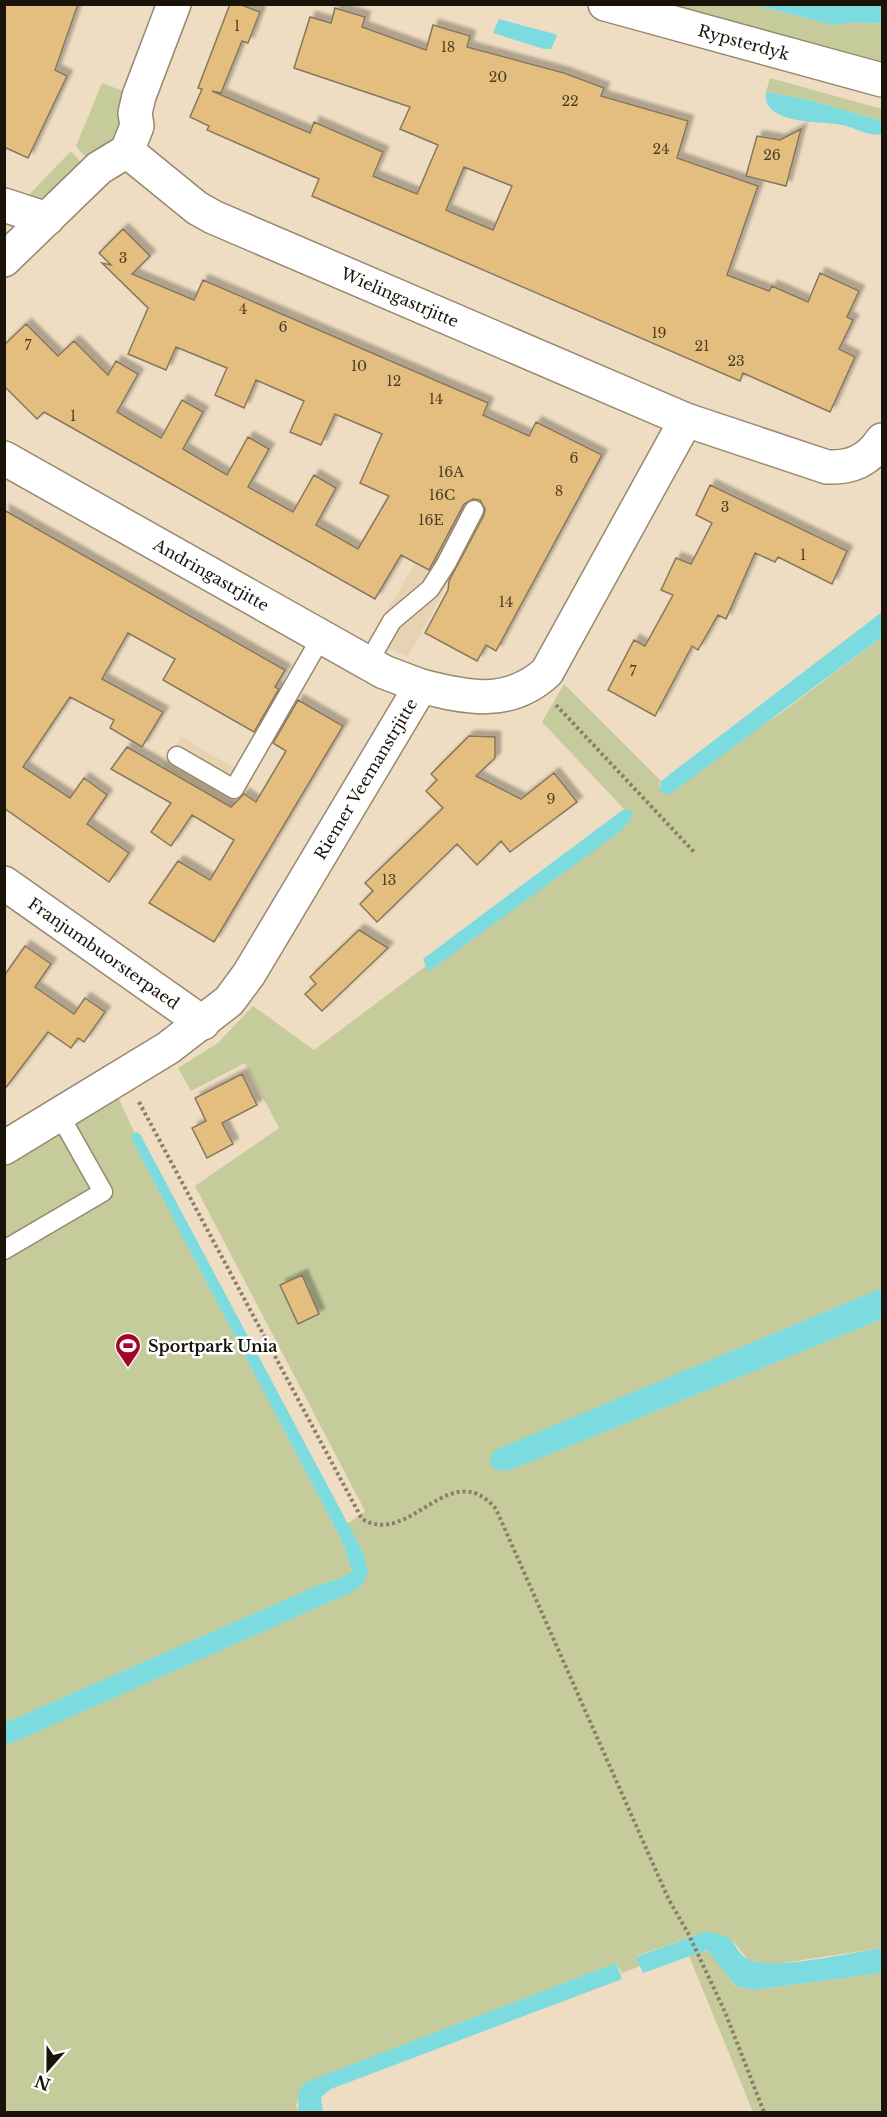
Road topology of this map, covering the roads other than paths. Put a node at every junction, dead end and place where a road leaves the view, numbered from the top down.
1 (174, 4) edge
2 (605, 4) edge
3 (882, 81) edge
4 (128, 151) junction
5 (4, 205) edge
6 (47, 219) junction
7 (4, 260) edge
8 (686, 420) junction
9 (882, 441) edge
10 (4, 458) edge
11 (474, 510) dead end
12 (322, 636) junction
13 (368, 663) junction
14 (421, 686) junction
15 (177, 756) dead end
16 (4, 883) edge
17 (203, 1023) junction
18 (59, 1114) junction
19 (4, 1148) edge
20 (4, 1250) edge

1 - 4 street
2 - 3 street, Rypsterdyk
4 - 6 street
4 - 8 street, Wielingastrjitte
5 - 6 street
6 - 7 street
8 - 9 street
8 - 14 street, Riemer Veemanstrjitte
10 - 12 street, Andringastrjitte
11 - 13 lane
12 - 13 street, Andringastrjitte
12 - 15 lane
13 - 14 street, Andringastrjitte
14 - 17 street, Riemer Veemanstrjitte
16 - 17 street, Franjumbuorsterpaed
17 - 18 street, Riemer Veemanstrjitte
18 - 19 street, Riemer Veemanstrjitte
18 - 20 lane

